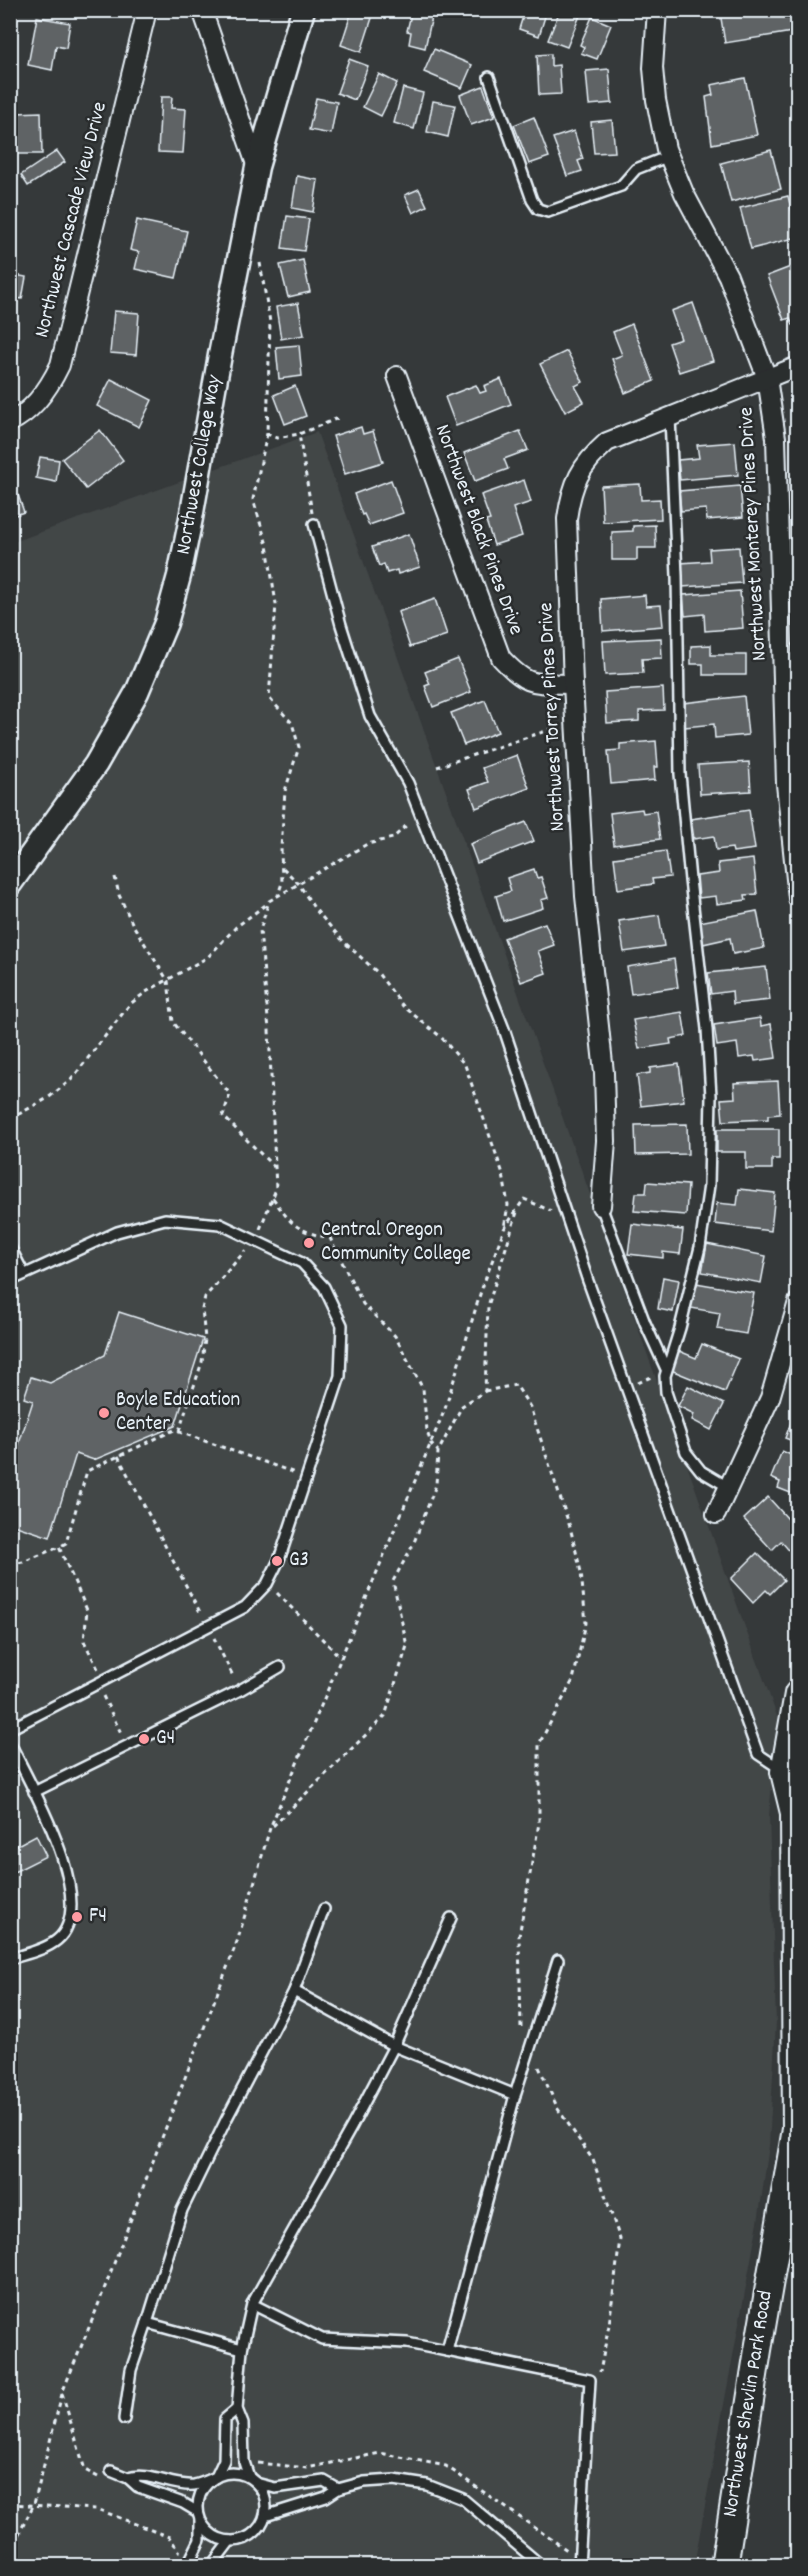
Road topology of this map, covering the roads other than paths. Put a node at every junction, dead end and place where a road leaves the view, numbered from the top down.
1 (147, 10) edge
2 (202, 10) edge
3 (303, 10) edge
4 (657, 10) edge
5 (489, 77) dead end
6 (669, 156) junction
7 (257, 167) junction
8 (798, 366) edge
9 (397, 376) dead end
10 (767, 378) junction
11 (670, 417) junction
12 (10, 422) edge
13 (314, 524) road end
14 (573, 684) junction
15 (792, 784) edge
16 (10, 884) edge
17 (798, 898) edge
18 (601, 1206) joint
19 (10, 1246) edge
20 (24, 1274) junction
21 (10, 1281) edge
22 (798, 1302) edge
23 (666, 1369) junction
24 (729, 1487) junction
25 (716, 1514) dead end
26 (280, 1667) dead end
27 (798, 1694) edge
28 (10, 1729) edge
29 (10, 1743) edge
30 (784, 1772) junction
31 (34, 1792) junction
32 (796, 1808) edge
33 (324, 1909) dead end
34 (451, 1918) dead end
35 (10, 1959) edge
36 (558, 1960) dead end
37 (294, 1991) junction
38 (394, 2046) junction
39 (515, 2095) junction
40 (252, 2304) junction
41 (147, 2322) junction
42 (242, 2349) junction
43 (447, 2351) junction
44 (237, 2409) junction
45 (124, 2419) dead end
46 (111, 2471) dead end
47 (216, 2477) junction
48 (128, 2478) junction
49 (253, 2480) junction
50 (338, 2489) junction
51 (199, 2516) junction
52 (265, 2516) junction
53 (230, 2541) junction
54 (188, 2563) edge
55 (211, 2565) edge
56 (542, 2565) edge
57 (579, 2565) edge
58 (724, 2565) edge

1 - 12 street, Northwest Cascade View Drive
2 - 7 street
3 - 7 street, Northwest College Way
4 - 6 street, Northwest Monterey Pines Drive
5 - 6 lane
6 - 10 street, Northwest Monterey Pines Drive
7 - 16 street, Northwest College Way
8 - 10 street, Northwest Torrey Pines Drive
9 - 14 street, Northwest Black Pines Drive
10 - 11 street, Northwest Torrey Pines Drive
10 - 15 street, Northwest Monterey Pines Drive
11 - 14 street, Northwest Torrey Pines Drive
11 - 23 lane
13 - 30 lane
14 - 18 street, Northwest Torrey Pines Drive
15 - 17 street, Northwest Monterey Pines Drive
18 - 23 lane
19 - 20 lane
20 - 21 lane
20 - 28 lane
22 - 24 street
23 - 24 lane
24 - 25 street
26 - 31 lane
27 - 30 main road, Northwest Shevlin Park Road
29 - 31 lane
30 - 32 main road, Northwest Shevlin Park Road
31 - 35 lane
32 - 58 main road, Northwest Shevlin Park Road
33 - 37 lane
34 - 38 lane
36 - 39 lane
37 - 38 lane
37 - 41 lane
38 - 39 lane
38 - 40 lane
39 - 43 lane
40 - 42 lane
40 - 43 lane
41 - 42 lane
41 - 45 lane
42 - 44 lane
43 - 57 lane
44 - 47 lane
44 - 49 lane
46 - 48 lane
47 - 48 lane
47 - 49 lane
47 - 51 lane
48 - 51 lane
49 - 50 lane
49 - 52 lane
50 - 52 lane
50 - 56 lane
51 - 53 lane
51 - 54 lane
52 - 53 lane
53 - 55 lane

